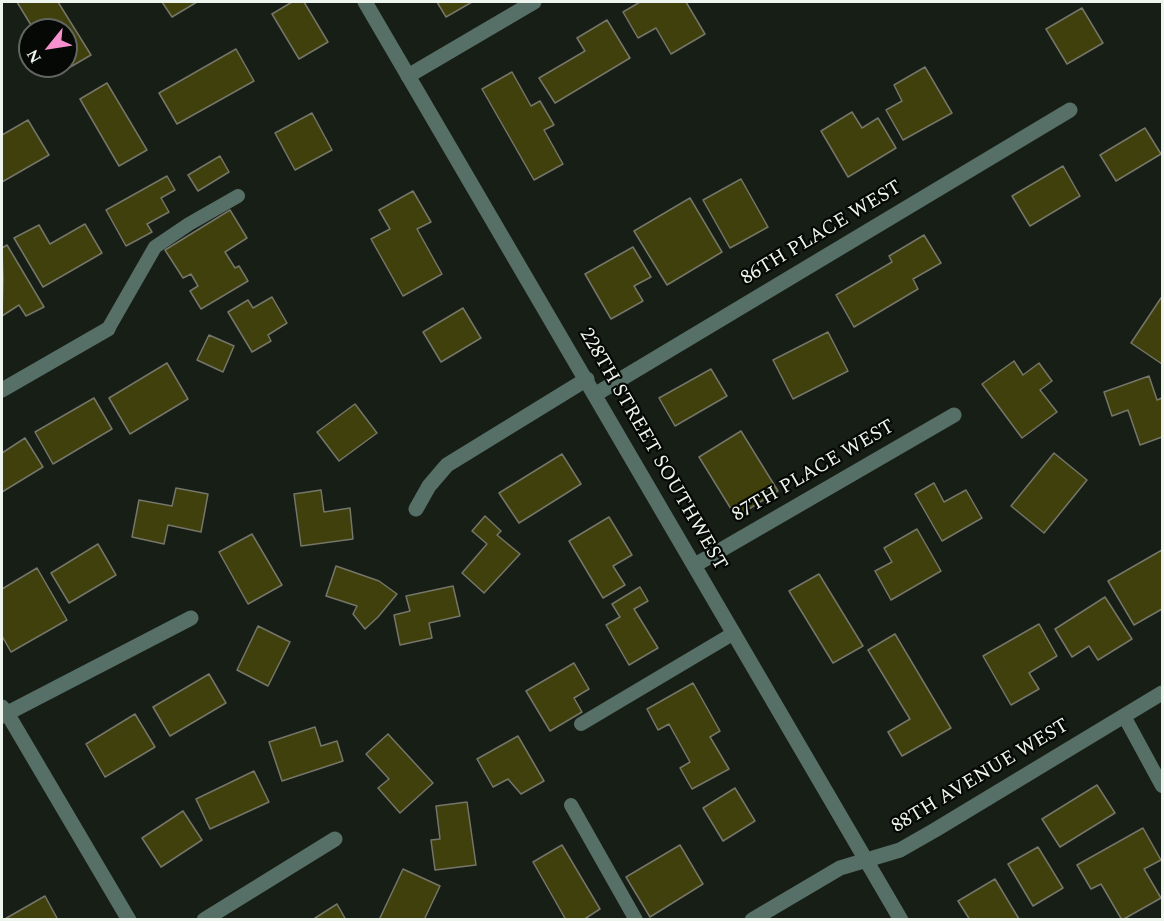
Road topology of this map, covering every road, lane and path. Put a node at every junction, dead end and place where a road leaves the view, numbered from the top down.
1 (365, 2) edge
2 (534, 2) edge
3 (408, 76) junction
4 (1070, 110) dead end
5 (238, 196) dead end
6 (108, 329) joint
7 (587, 379) junction
8 (2, 390) edge
9 (596, 394) junction
10 (954, 415) dead end
11 (416, 509) dead end
12 (695, 565) junction
13 (191, 618) dead end
14 (734, 633) junction
15 (1162, 693) edge
16 (3, 712) edge
17 (1124, 716) junction
18 (581, 724) dead end
19 (1162, 786) edge
20 (571, 805) dead end
21 (335, 839) dead end
22 (866, 860) junction
23 (129, 920) edge
24 (204, 920) edge
25 (636, 920) edge
26 (752, 920) edge
27 (901, 920) edge

1 - 3 street, 228TH STREET SOUTHWEST
2 - 3 street
3 - 7 street, 228TH STREET SOUTHWEST
4 - 9 street, 86TH PLACE WEST
5 - 6 lane
6 - 8 street
7 - 9 street, 228TH STREET SOUTHWEST
7 - 11 street
9 - 12 street, 228TH STREET SOUTHWEST
10 - 12 street, 87TH PLACE WEST
12 - 14 street, 228TH STREET SOUTHWEST
13 - 16 street
14 - 18 lane
14 - 22 street, 228TH STREET SOUTHWEST
15 - 17 street, 88TH AVENUE WEST
16 - 23 street
17 - 19 lane
17 - 22 street, 88TH AVENUE WEST
20 - 25 lane
21 - 24 street
22 - 26 street, 88TH AVENUE WEST
22 - 27 street, 228TH STREET SOUTHWEST

